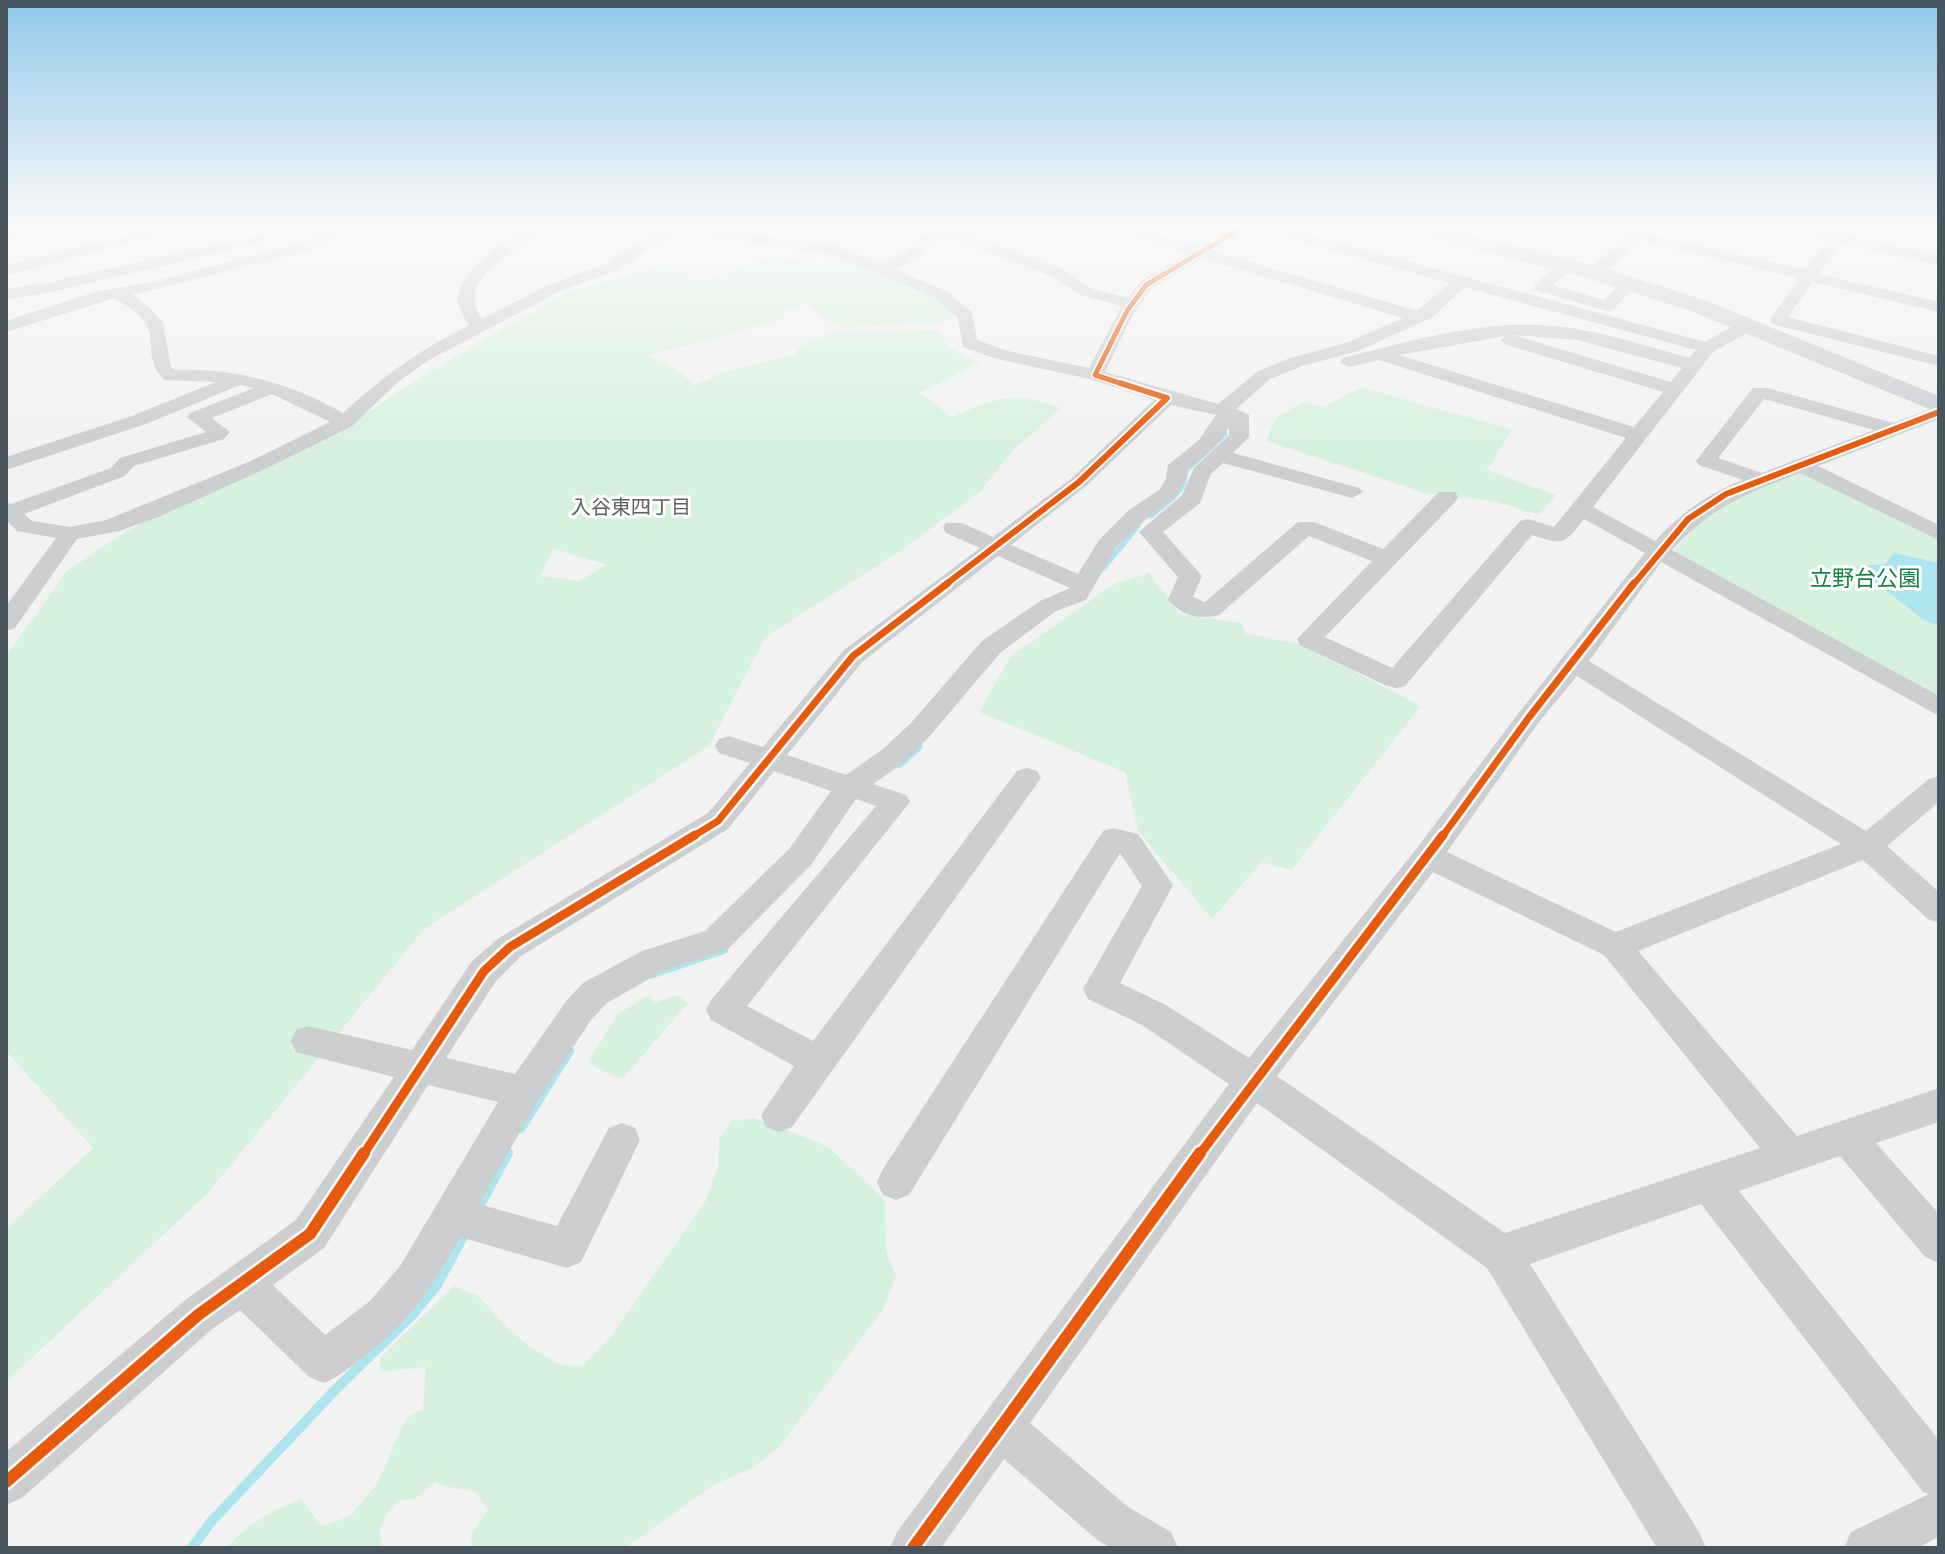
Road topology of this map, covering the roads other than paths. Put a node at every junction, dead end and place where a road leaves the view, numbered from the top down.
1 (103, 298) edge
2 (125, 298) edge
3 (467, 298) edge
4 (536, 298) edge
5 (944, 298) edge
6 (1108, 298) edge
7 (1137, 298) edge
8 (1353, 298) edge
9 (1443, 298) edge
10 (1522, 298) edge
11 (1578, 298) edge
12 (1615, 298) edge
13 (1668, 298) edge
14 (1794, 298) edge
15 (1899, 298) edge
16 (1132, 304) junction
17 (1939, 307) edge
18 (1418, 317) junction
19 (1748, 325) junction
20 (6, 327) edge
21 (480, 328) junction
22 (1819, 330) junction
23 (1490, 334) junction
24 (1787, 341) junction
25 (1707, 348) junction
26 (1380, 354) junction
27 (1939, 361) edge
28 (1693, 365) junction
29 (1095, 375) junction
30 (241, 378) junction
31 (271, 388) junction
32 (1674, 389) junction
33 (1167, 398) junction
34 (1939, 405) edge
35 (1939, 412) edge
36 (1229, 413) junction
37 (345, 422) junction
38 (1896, 430) junction
39 (1638, 435) junction
40 (1220, 456) junction
41 (6, 464) edge
42 (1800, 465) junction
43 (1759, 479) junction
44 (1352, 492) dead end
45 (1447, 497) dead end
46 (1580, 508) junction
47 (7, 510) edge
48 (954, 528) dead end
49 (1939, 533) edge
50 (70, 534) junction
51 (996, 546) junction
52 (1659, 550) junction
53 (1388, 559) junction
54 (1083, 585) junction
55 (6, 623) edge
56 (1574, 663) junction
57 (1939, 707) edge
58 (729, 746) dead end
59 (770, 759) junction
60 (1027, 778) dead end
61 (1939, 786) edge
62 (863, 791) junction
63 (1867, 846) junction
64 (1428, 856) junction
65 (1939, 910) edge
66 (1615, 946) junction
67 (308, 1041) dead end
68 (818, 1061) junction
69 (419, 1069) junction
70 (1253, 1080) junction
71 (523, 1092) junction
72 (1939, 1105) edge
73 (779, 1115) dead end
74 (1847, 1137) junction
75 (622, 1140) dead end
76 (1790, 1156) junction
77 (896, 1182) dead end
78 (1709, 1184) junction
79 (466, 1219) junction
80 (1939, 1243) edge
81 (1501, 1254) junction
82 (242, 1284) junction
83 (1000, 1426) junction
84 (1939, 1476) edge
85 (6, 1482) edge
86 (1939, 1513) edge
87 (913, 1548) edge
88 (1155, 1548) edge
89 (1683, 1548) edge
90 (1867, 1548) edge

1 - 20 street
2 - 30 street
3 - 21 street
4 - 21 street
5 - 29 street
6 - 16 street
7 - 16 street
8 - 18 street
9 - 18 street
10 - 25 street
11 - 12 street
13 - 19 street
14 - 22 street
15 - 17 street
16 - 29 street
18 - 36 street
19 - 24 street
19 - 25 street
21 - 37 street
22 - 24 street
22 - 27 street
23 - 26 street
23 - 28 street
23 - 32 street
24 - 34 street
25 - 28 street
26 - 36 street
26 - 39 street
28 - 32 street
29 - 33 street
30 - 31 street
30 - 41 street
31 - 37 street
31 - 47 street
32 - 39 street
33 - 36 street
33 - 51 street
35 - 38 street
36 - 40 street
36 - 54 street
37 - 50 street
38 - 42 street
38 - 43 street
39 - 46 street
40 - 44 street
40 - 53 street
42 - 43 street
42 - 49 street
43 - 52 street
45 - 53 street
46 - 52 street
46 - 53 street
47 - 50 street
48 - 51 street
50 - 55 street
51 - 54 street
51 - 59 street
52 - 56 street
52 - 57 street
54 - 62 street
56 - 63 street
56 - 64 street
58 - 59 street
59 - 62 street
59 - 69 street
60 - 68 street
61 - 63 street
62 - 68 street
62 - 71 street
63 - 65 street
63 - 66 street
64 - 66 street
64 - 70 street
66 - 76 street
67 - 69 street
68 - 73 street
69 - 71 street
69 - 82 street
70 - 77 street
70 - 81 street
70 - 83 street
71 - 79 street
72 - 74 street
74 - 76 street
74 - 80 street
75 - 79 street
76 - 78 street
78 - 81 street
78 - 84 street
79 - 82 street
81 - 89 street
82 - 85 street
83 - 87 street
83 - 88 street
86 - 90 street

